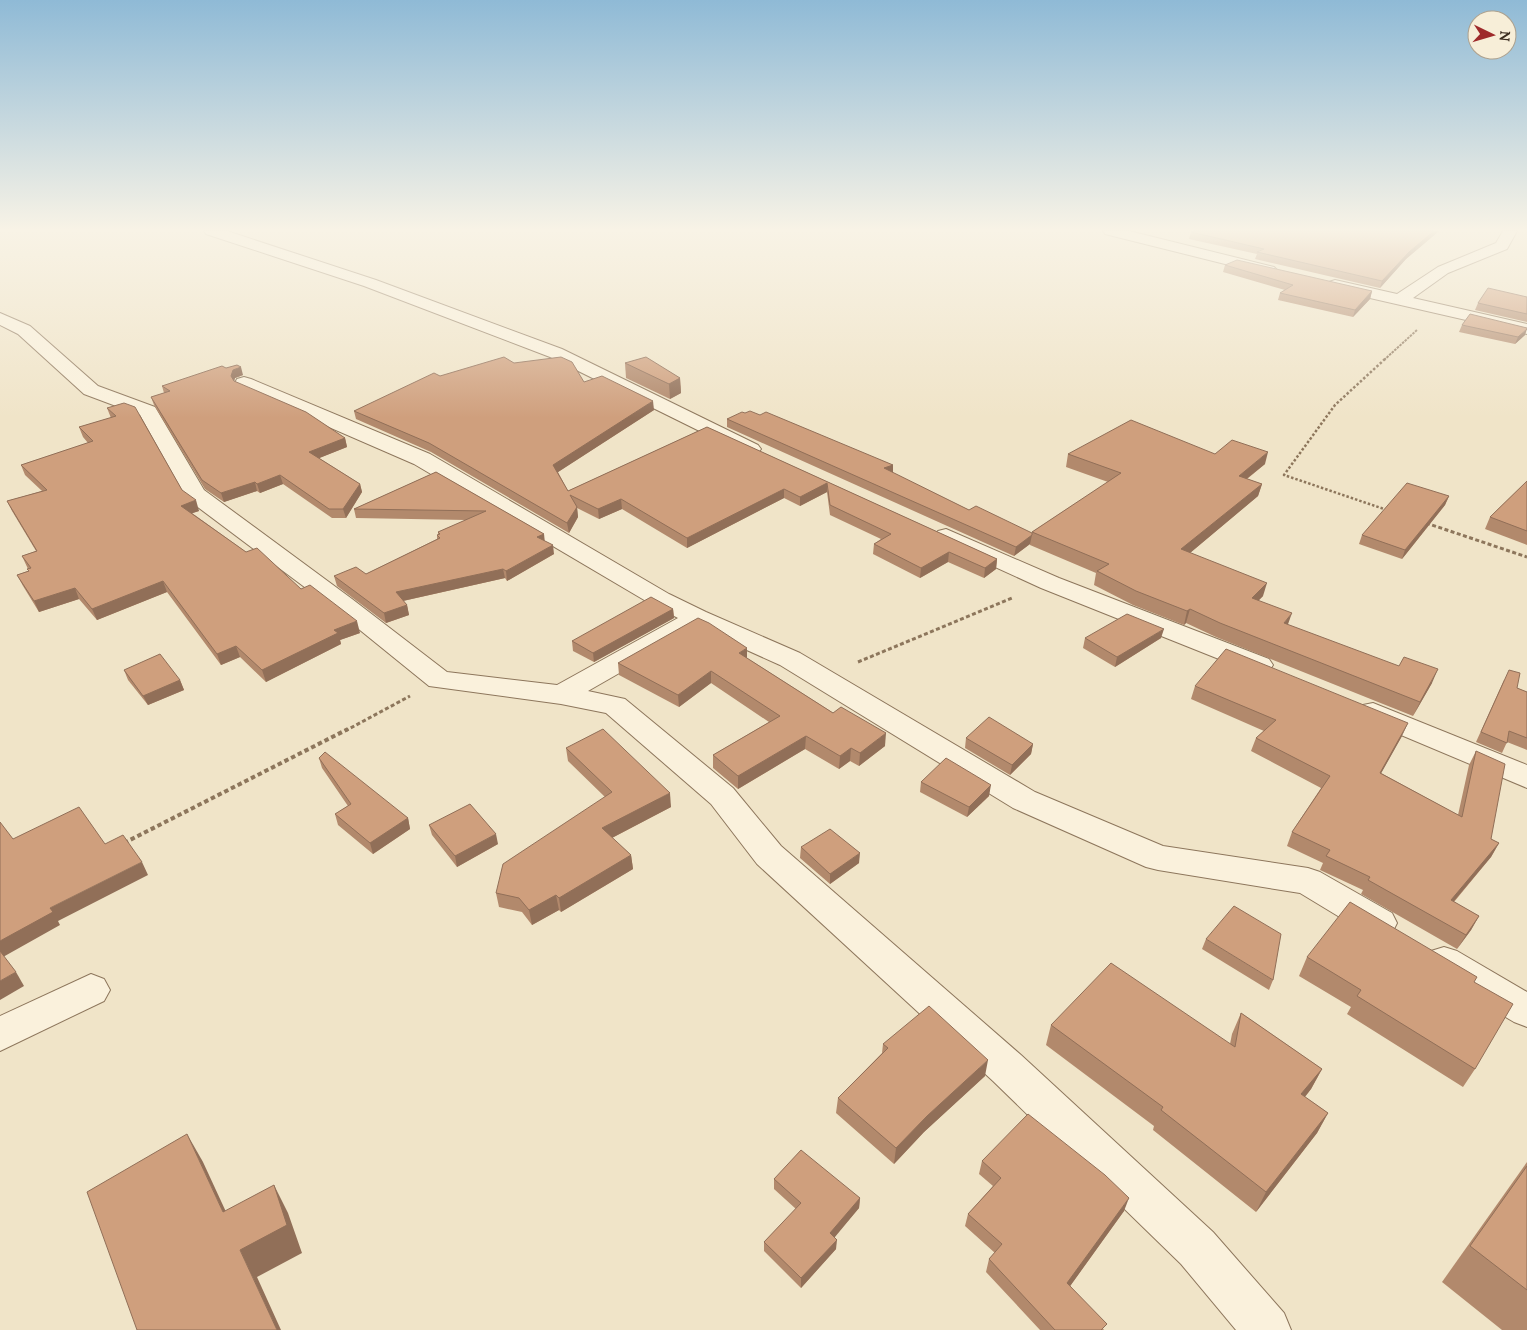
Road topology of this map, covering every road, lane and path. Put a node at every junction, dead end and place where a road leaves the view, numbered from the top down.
1 (397, 293) edge
2 (1371, 293) edge
3 (1410, 293) edge
4 (1400, 300) junction
5 (1440, 309) junction
6 (0, 318) edge
7 (1527, 329) edge
8 (244, 383) edge
9 (770, 458) edge
10 (1387, 510) edge
11 (1424, 522) edge
12 (924, 526) edge
13 (1527, 557) edge
14 (1050, 583) junction
15 (697, 618) junction
16 (858, 662) dead end
17 (1279, 673) edge
18 (439, 680) junction
19 (561, 694) junction
20 (1353, 703) edge
21 (1527, 777) edge
22 (121, 844) edge
23 (91, 990) dead end
24 (1527, 1011) edge
25 (0, 1034) edge
26 (1268, 1330) edge

1 - 9 street
2 - 4 street
3 - 4 street
4 - 5 street
5 - 7 street
5 - 10 path
6 - 18 street
8 - 15 street
11 - 13 path
12 - 14 street
14 - 16 path
14 - 17 street
15 - 19 street
15 - 24 street
18 - 19 street
18 - 22 path
19 - 26 street
20 - 21 street
23 - 25 street

